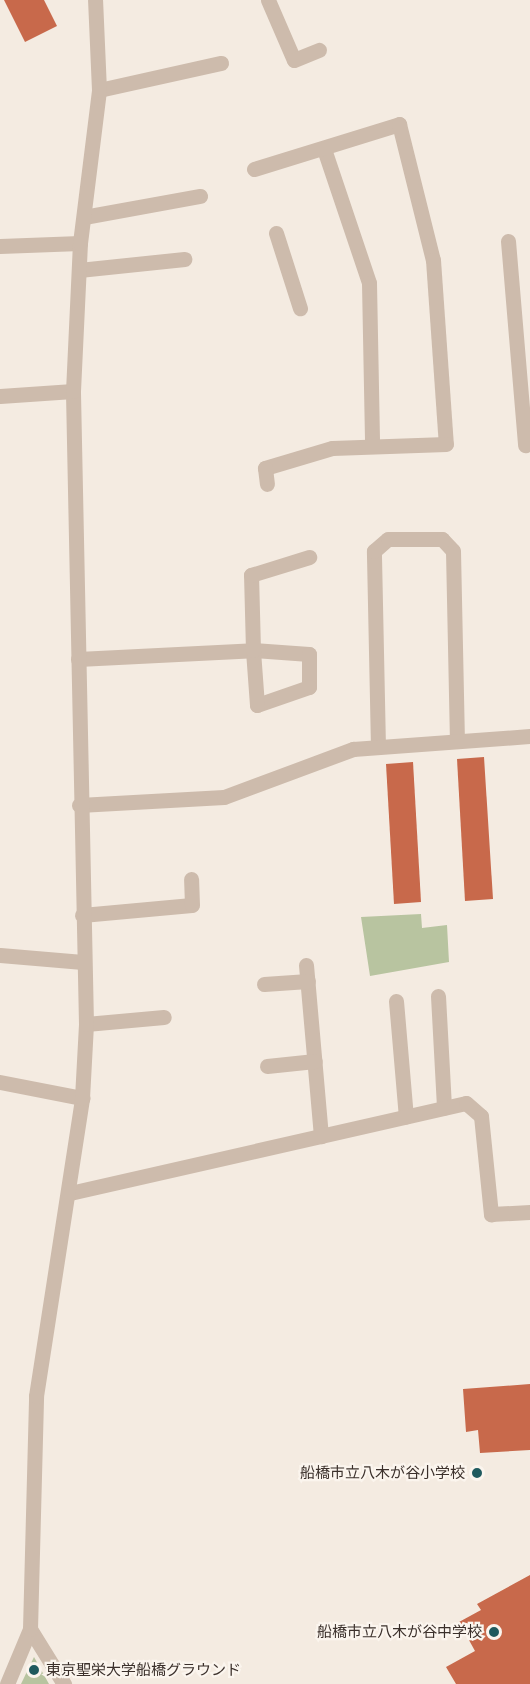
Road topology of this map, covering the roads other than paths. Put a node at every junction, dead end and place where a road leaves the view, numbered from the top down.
1 (95, 0) edge
2 (268, 0) edge
3 (319, 50) dead end
4 (221, 63) dead end
5 (99, 90) junction
6 (324, 149) junction
7 (254, 169) dead end
8 (200, 196) dead end
9 (84, 217) junction
10 (276, 233) dead end
11 (508, 241) dead end
12 (81, 243) junction
13 (0, 246) edge
14 (184, 259) dead end
15 (79, 270) junction
16 (300, 308) dead end
17 (73, 391) junction
18 (0, 396) edge
19 (372, 442) junction
20 (525, 445) dead end
21 (267, 484) dead end
22 (309, 557) dead end
23 (253, 650) junction
24 (78, 659) junction
25 (530, 736) edge
26 (457, 741) junction
27 (378, 747) junction
28 (79, 805) junction
29 (191, 879) dead end
30 (82, 915) junction
31 (0, 955) edge
32 (83, 962) junction
33 (264, 984) dead end
34 (438, 996) dead end
35 (396, 1001) dead end
36 (164, 1017) dead end
37 (86, 1024) junction
38 (315, 1061) junction
39 (267, 1066) dead end
40 (0, 1082) edge
41 (82, 1098) junction
42 (444, 1108) junction
43 (406, 1117) junction
44 (321, 1136) junction
45 (70, 1193) junction
46 (530, 1212) edge
47 (30, 1629) junction
48 (7, 1684) edge
49 (64, 1684) edge

1 - 5 street
2 - 3 street
4 - 5 street
5 - 9 street
6 - 7 street
6 - 19 street
6 - 19 street
8 - 9 street
9 - 12 street
10 - 16 street
11 - 20 street
12 - 13 street
12 - 15 street
14 - 15 street
15 - 17 street
17 - 18 street
17 - 24 street
19 - 21 street
22 - 23 street
23 - 23 street
23 - 24 street
24 - 28 street
25 - 26 street
26 - 27 street
26 - 27 street
27 - 28 street
28 - 30 street
29 - 30 street
30 - 32 street
31 - 32 street
32 - 37 street
33 - 38 street
34 - 42 street
35 - 43 street
36 - 37 street
37 - 41 street
38 - 39 street
38 - 44 street
40 - 41 street
41 - 45 street
42 - 43 street
42 - 46 street
43 - 44 street
44 - 45 street
45 - 47 street
47 - 48 street
47 - 49 street

